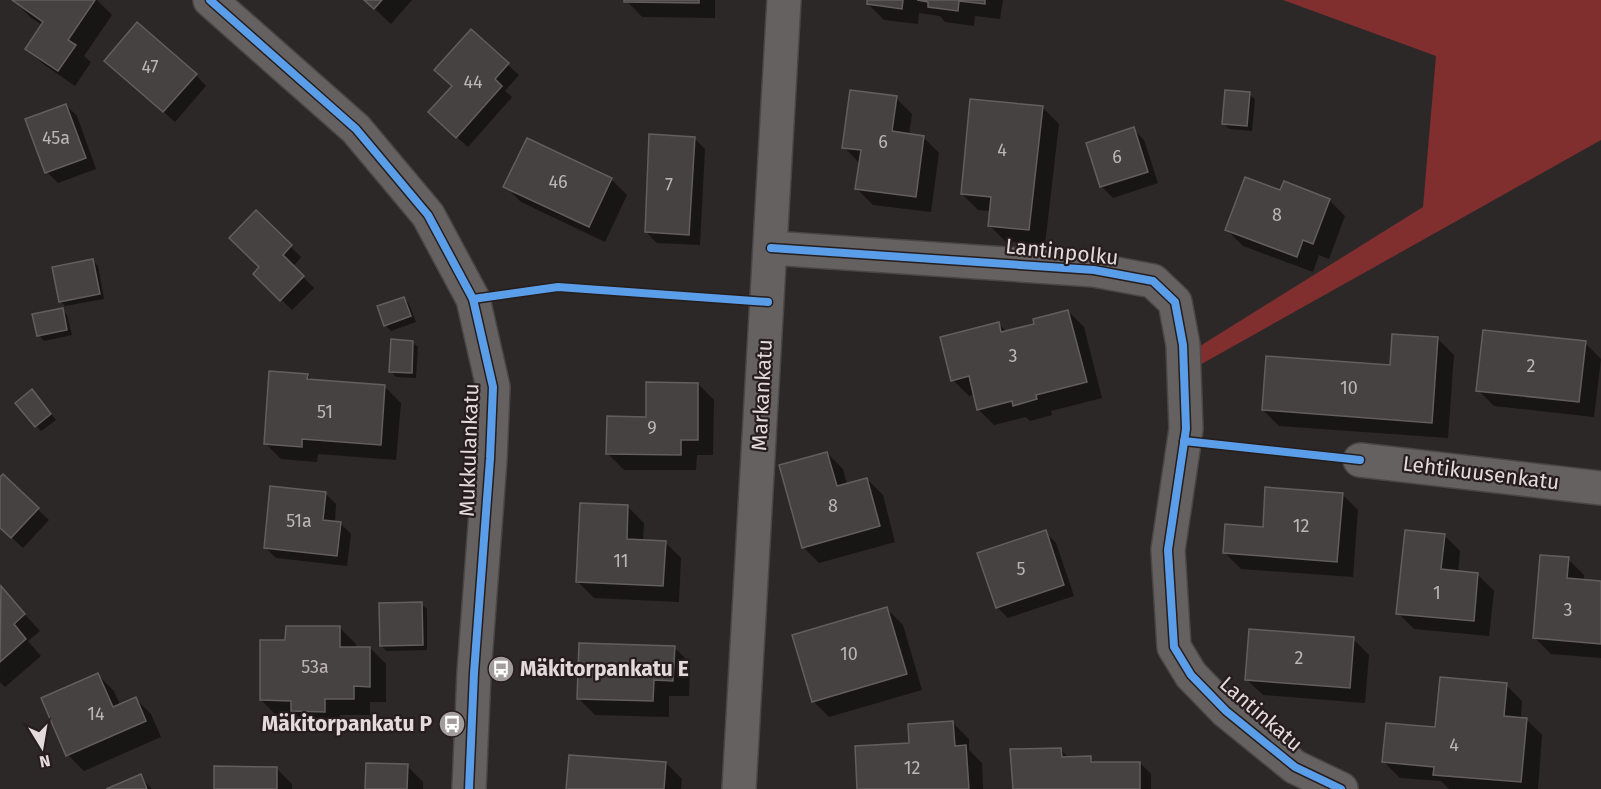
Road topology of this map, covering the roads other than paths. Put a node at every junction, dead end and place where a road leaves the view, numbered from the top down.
1 (210, 0) edge
2 (784, 0) edge
3 (771, 248) junction
4 (1360, 460) dead end
5 (1601, 488) edge
6 (1174, 646) joint
7 (469, 789) edge
8 (740, 789) edge
9 (1341, 789) edge

1 - 7 street, Mukkulankatu
2 - 3 street, Markankatu
3 - 6 street, Lantinpolku
3 - 8 street, Markankatu
4 - 5 street, Lehtikuusenkatu
6 - 9 street, Lantinkatu

